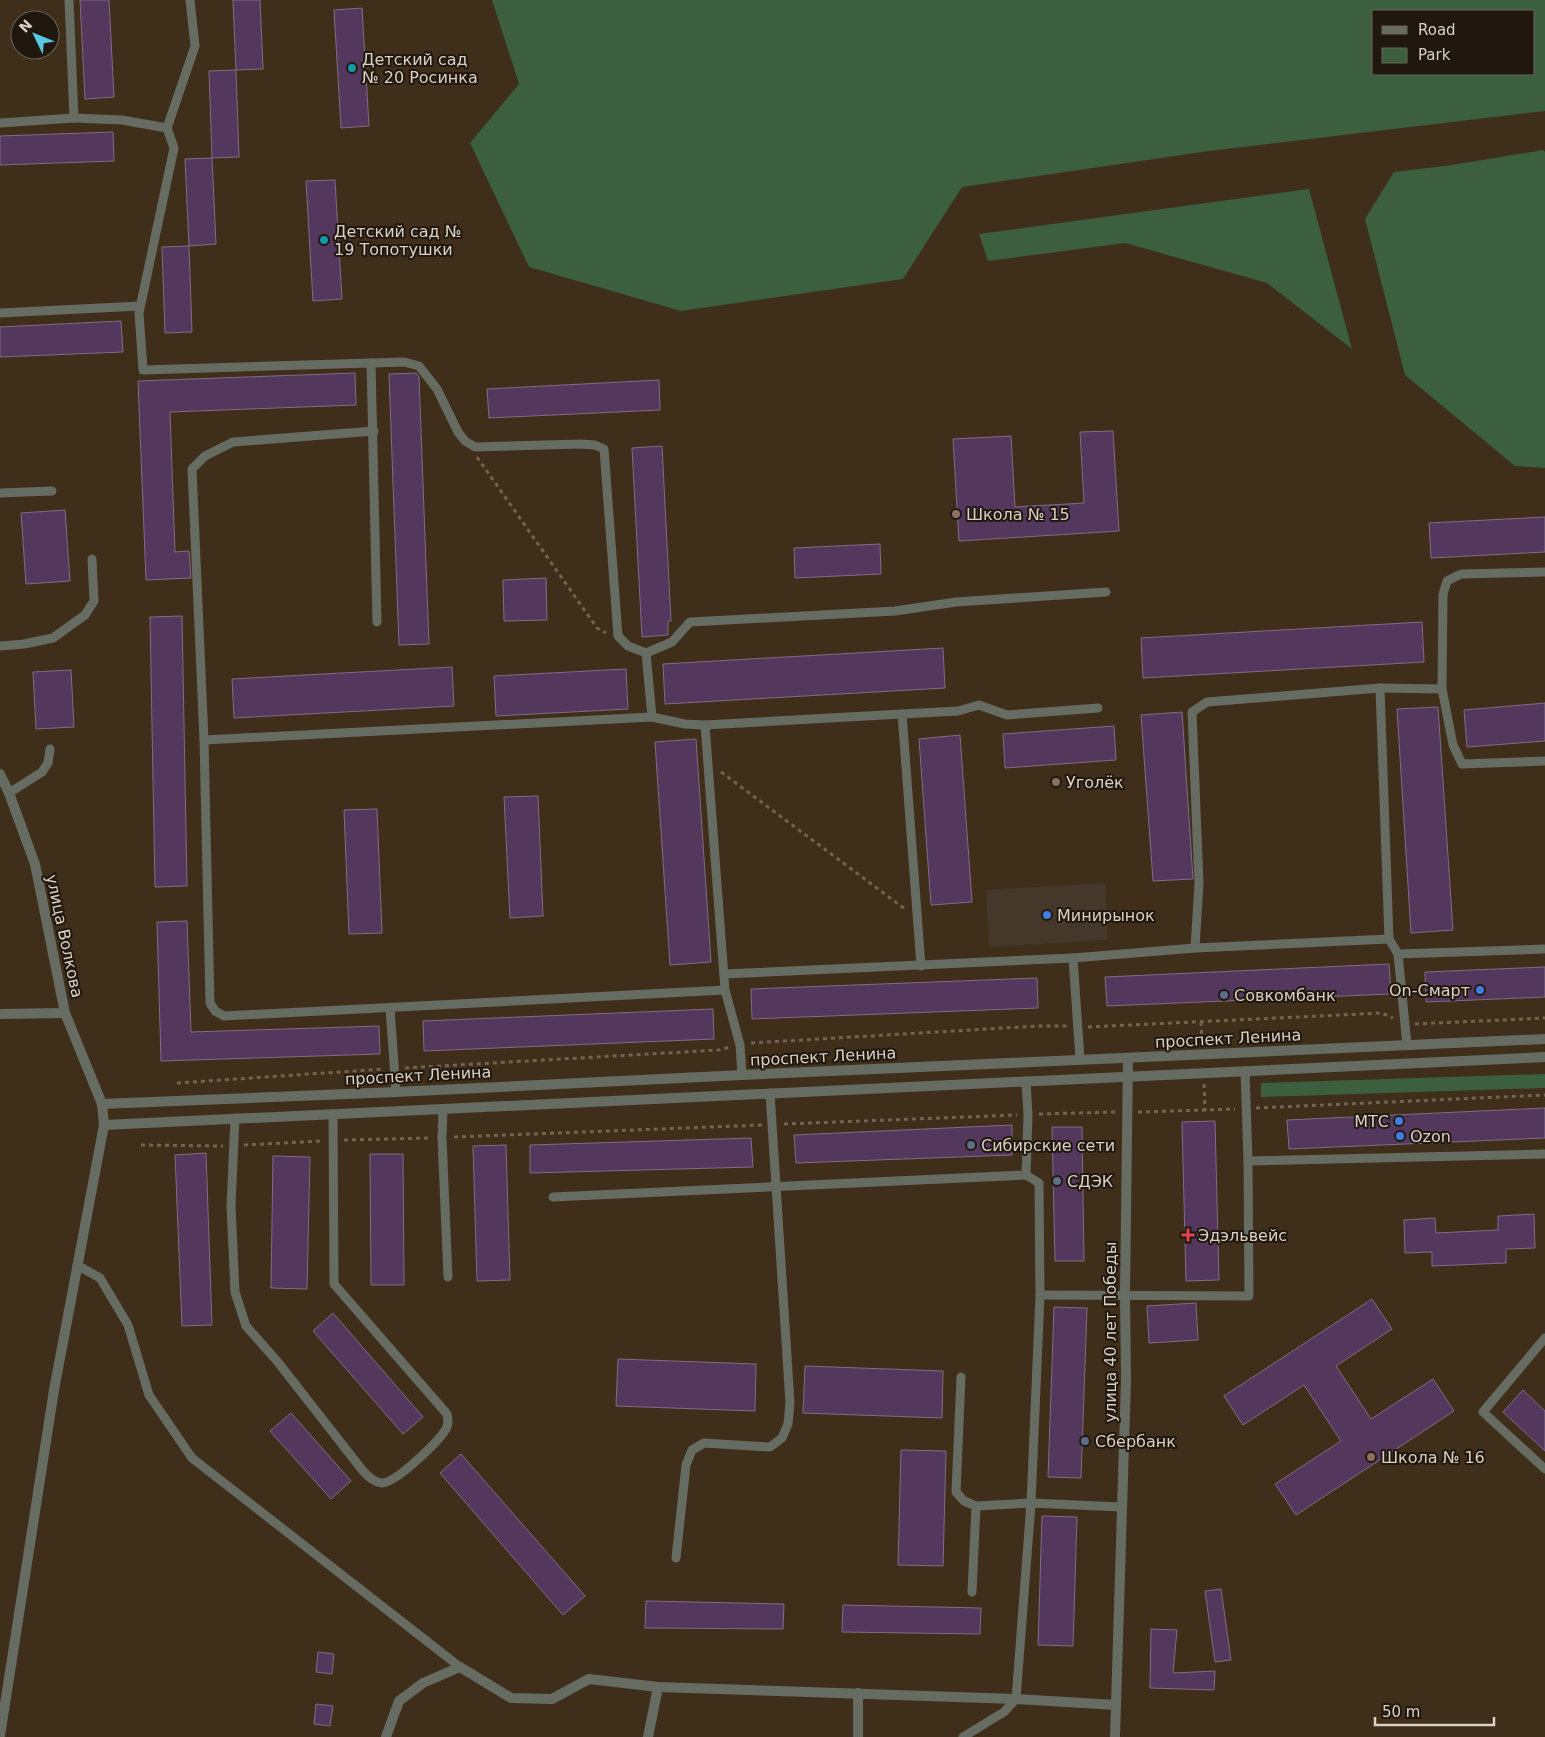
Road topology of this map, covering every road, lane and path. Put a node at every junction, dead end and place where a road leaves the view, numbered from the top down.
1 (70, 0) edge
2 (190, 0) edge
3 (74, 118) junction
4 (0, 123) edge
5 (166, 128) junction
6 (140, 306) junction
7 (0, 314) edge
8 (371, 363) junction
9 (374, 431) junction
10 (466, 442) junction
11 (52, 491) dead end
12 (0, 493) edge
13 (92, 559) dead end
14 (1545, 572) edge
15 (1106, 592) dead end
16 (377, 622) dead end
17 (618, 636) junction
18 (0, 646) edge
19 (646, 653) junction
20 (1380, 688) junction
21 (1442, 689) junction
22 (1098, 708) dead end
23 (902, 714) junction
24 (652, 717) junction
25 (705, 725) junction
26 (204, 740) junction
27 (50, 748) dead end
28 (1545, 761) edge
29 (709, 763) junction
30 (0, 774) edge
31 (9, 793) junction
32 (917, 918) junction
33 (1389, 939) junction
34 (1195, 948) junction
35 (1545, 949) edge
36 (1398, 954) junction
37 (1073, 958) junction
38 (921, 966) junction
39 (724, 974) junction
40 (725, 990) junction
41 (390, 1008) junction
42 (65, 1013) junction
43 (0, 1014) edge
44 (1545, 1018) edge
45 (1404, 1023) junction
46 (1078, 1026) junction
47 (1545, 1039) edge
48 (740, 1044) junction
49 (1407, 1045) junction
50 (1545, 1057) edge
51 (1128, 1058) junction
52 (1080, 1059) junction
53 (394, 1068) junction
54 (1245, 1071) junction
55 (742, 1075) junction
56 (1128, 1077) junction
57 (1026, 1081) junction
58 (177, 1083) dead end
59 (396, 1092) junction
60 (770, 1093) junction
61 (1545, 1095) edge
62 (102, 1104) junction
63 (1246, 1108) junction
64 (443, 1109) junction
65 (1127, 1112) junction
66 (334, 1114) junction
67 (1028, 1115) junction
68 (235, 1118) junction
69 (772, 1124) junction
70 (104, 1125) junction
71 (442, 1138) junction
72 (334, 1140) junction
73 (140, 1145) dead end
74 (233, 1146) junction
75 (1545, 1154) edge
76 (1248, 1161) junction
77 (1026, 1175) junction
78 (776, 1186) junction
79 (553, 1197) dead end
80 (78, 1265) junction
81 (448, 1277) dead end
82 (1125, 1294) junction
83 (1040, 1295) junction
84 (1545, 1338) edge
85 (961, 1377) dead end
86 (1545, 1469) edge
87 (1031, 1503) junction
88 (976, 1506) junction
89 (1121, 1507) junction
90 (676, 1558) dead end
91 (972, 1592) dead end
92 (460, 1667) junction
93 (658, 1686) junction
94 (858, 1693) junction
95 (1016, 1699) junction
96 (1116, 1705) junction
97 (0, 1736) edge
98 (386, 1737) edge
99 (648, 1737) edge
100 (858, 1737) edge
101 (963, 1737) edge
102 (1115, 1737) edge

1 - 3 lane
2 - 5 lane
3 - 4 lane
3 - 5 lane
5 - 6 lane
6 - 7 lane
6 - 8 lane
8 - 9 lane
8 - 10 lane
9 - 16 lane
9 - 26 lane
10 - 17 path
10 - 17 lane
11 - 12 lane
13 - 18 lane
14 - 21 lane
15 - 19 lane
17 - 19 lane
19 - 24 lane
20 - 21 lane
20 - 33 lane
20 - 34 lane
21 - 28 lane
22 - 23 lane
23 - 25 lane
23 - 32 lane
24 - 25 lane
24 - 26 lane
25 - 29 lane
26 - 41 lane
27 - 31 lane
29 - 32 path
29 - 39 lane
30 - 31 street, улица Волкова
31 - 42 street, улица Волкова
32 - 38 lane
33 - 34 lane
33 - 36 lane
34 - 37 lane
35 - 36 lane
36 - 45 lane
37 - 38 lane
37 - 46 lane
38 - 39 lane
39 - 40 lane
40 - 41 lane
40 - 48 lane
41 - 53 lane
42 - 43 street
42 - 62 street, улица Волкова
44 - 45 path
45 - 46 path
45 - 49 lane
46 - 48 path
46 - 52 lane
47 - 49 street, проспект Ленина
48 - 53 path
48 - 55 lane
49 - 51 street, проспект Ленина
50 - 54 street, проспект Ленина
51 - 52 street, проспект Ленина
51 - 56 street, улица 40 лет Победы
52 - 55 street, проспект Ленина
53 - 58 path
53 - 59 lane
54 - 56 street, проспект Ленина
54 - 63 lane
55 - 59 street, проспект Ленина
56 - 57 street, проспект Ленина
56 - 65 street, улица 40 лет Победы
57 - 60 street, проспект Ленина
57 - 67 lane
59 - 62 street, проспект Ленина
60 - 64 street, проспект Ленина
60 - 69 lane
61 - 63 path
62 - 70 street, улица Волкова
63 - 65 path
63 - 76 lane
64 - 66 street, проспект Ленина
64 - 71 lane
65 - 67 path
65 - 82 street, улица 40 лет Победы
66 - 68 street, проспект Ленина
66 - 72 lane
67 - 69 path
67 - 77 lane
68 - 70 street, проспект Ленина
68 - 74 lane
69 - 71 path
69 - 78 lane
70 - 80 street, улица Волкова
71 - 72 path
71 - 81 lane
72 - 74 path
72 - 74 lane
73 - 74 path
75 - 76 lane
76 - 82 lane
77 - 78 lane
77 - 83 lane
78 - 79 lane
78 - 90 lane
80 - 92 lane
80 - 97 street, улица Волкова
82 - 83 lane
82 - 89 street, улица 40 лет Победы
83 - 87 lane
84 - 86 lane
85 - 88 lane
87 - 88 lane
87 - 89 lane
87 - 95 lane
88 - 91 lane
89 - 96 street, улица 40 лет Победы
92 - 93 street
92 - 98 street
93 - 94 street
93 - 99 street
94 - 95 street
94 - 100 street
95 - 96 street
95 - 101 lane
96 - 102 street, улица 40 лет Победы

